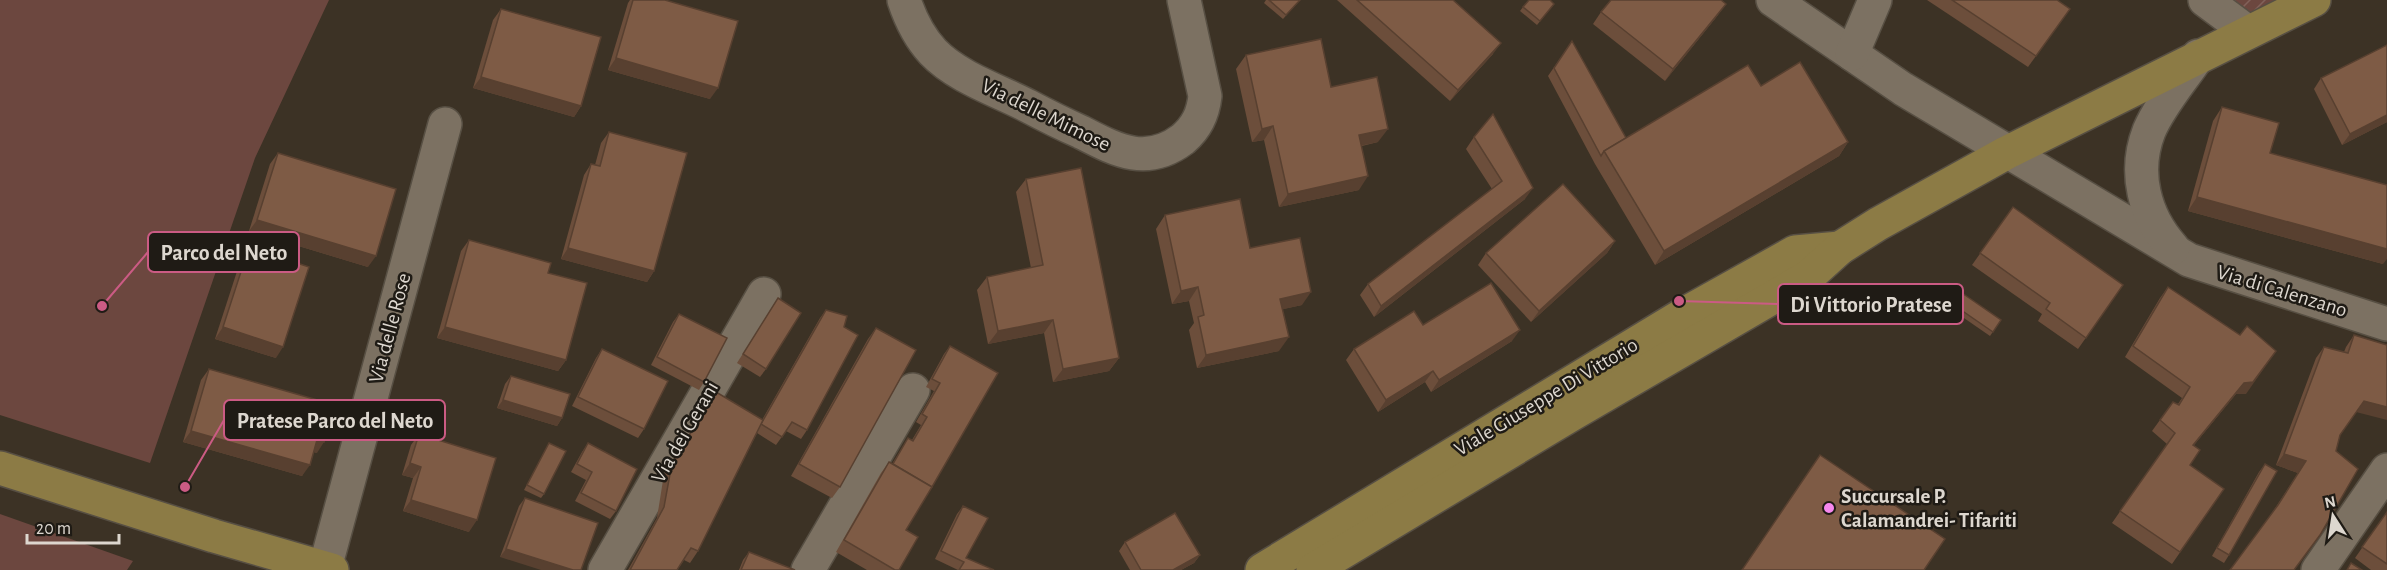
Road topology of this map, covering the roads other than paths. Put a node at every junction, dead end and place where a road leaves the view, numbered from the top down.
1 (904, 0) edge
2 (1184, 0) edge
3 (1773, 0) edge
4 (1875, 0) edge
5 (2205, 0) edge
6 (2314, 0) edge
7 (2248, 32) junction
8 (1852, 54) junction
9 (2198, 56) junction
10 (445, 124) dead end
11 (2006, 153) junction
12 (1840, 248) junction
13 (2179, 254) junction
14 (764, 294) dead end
15 (2387, 324) edge
16 (913, 390) dead end
17 (0, 468) edge
18 (2387, 470) edge
19 (328, 569) edge
20 (605, 570) edge
21 (808, 570) edge
22 (1262, 570) edge
23 (1313, 570) edge
24 (2318, 570) edge

1 - 2 street, Via delle Mimose
3 - 8 street, Via di Calenzano
4 - 8 street
5 - 7 street
6 - 7 main road, Viale Giuseppe Di Vittorio
7 - 9 main road, Viale Giuseppe Di Vittorio
8 - 11 street, Via di Calenzano
9 - 11 main road, Viale Giuseppe Di Vittorio
9 - 13 street, Via di Calenzano
10 - 19 street, Via delle Rose
11 - 12 main road, Viale Giuseppe Di Vittorio
11 - 13 street, Via di Calenzano
12 - 22 main road, Viale Giuseppe Di Vittorio
12 - 23 main road, Viale Giuseppe Di Vittorio
13 - 15 street, Via di Calenzano
14 - 20 street, Via dei Gerani
16 - 21 street
17 - 19 main road
18 - 24 street

